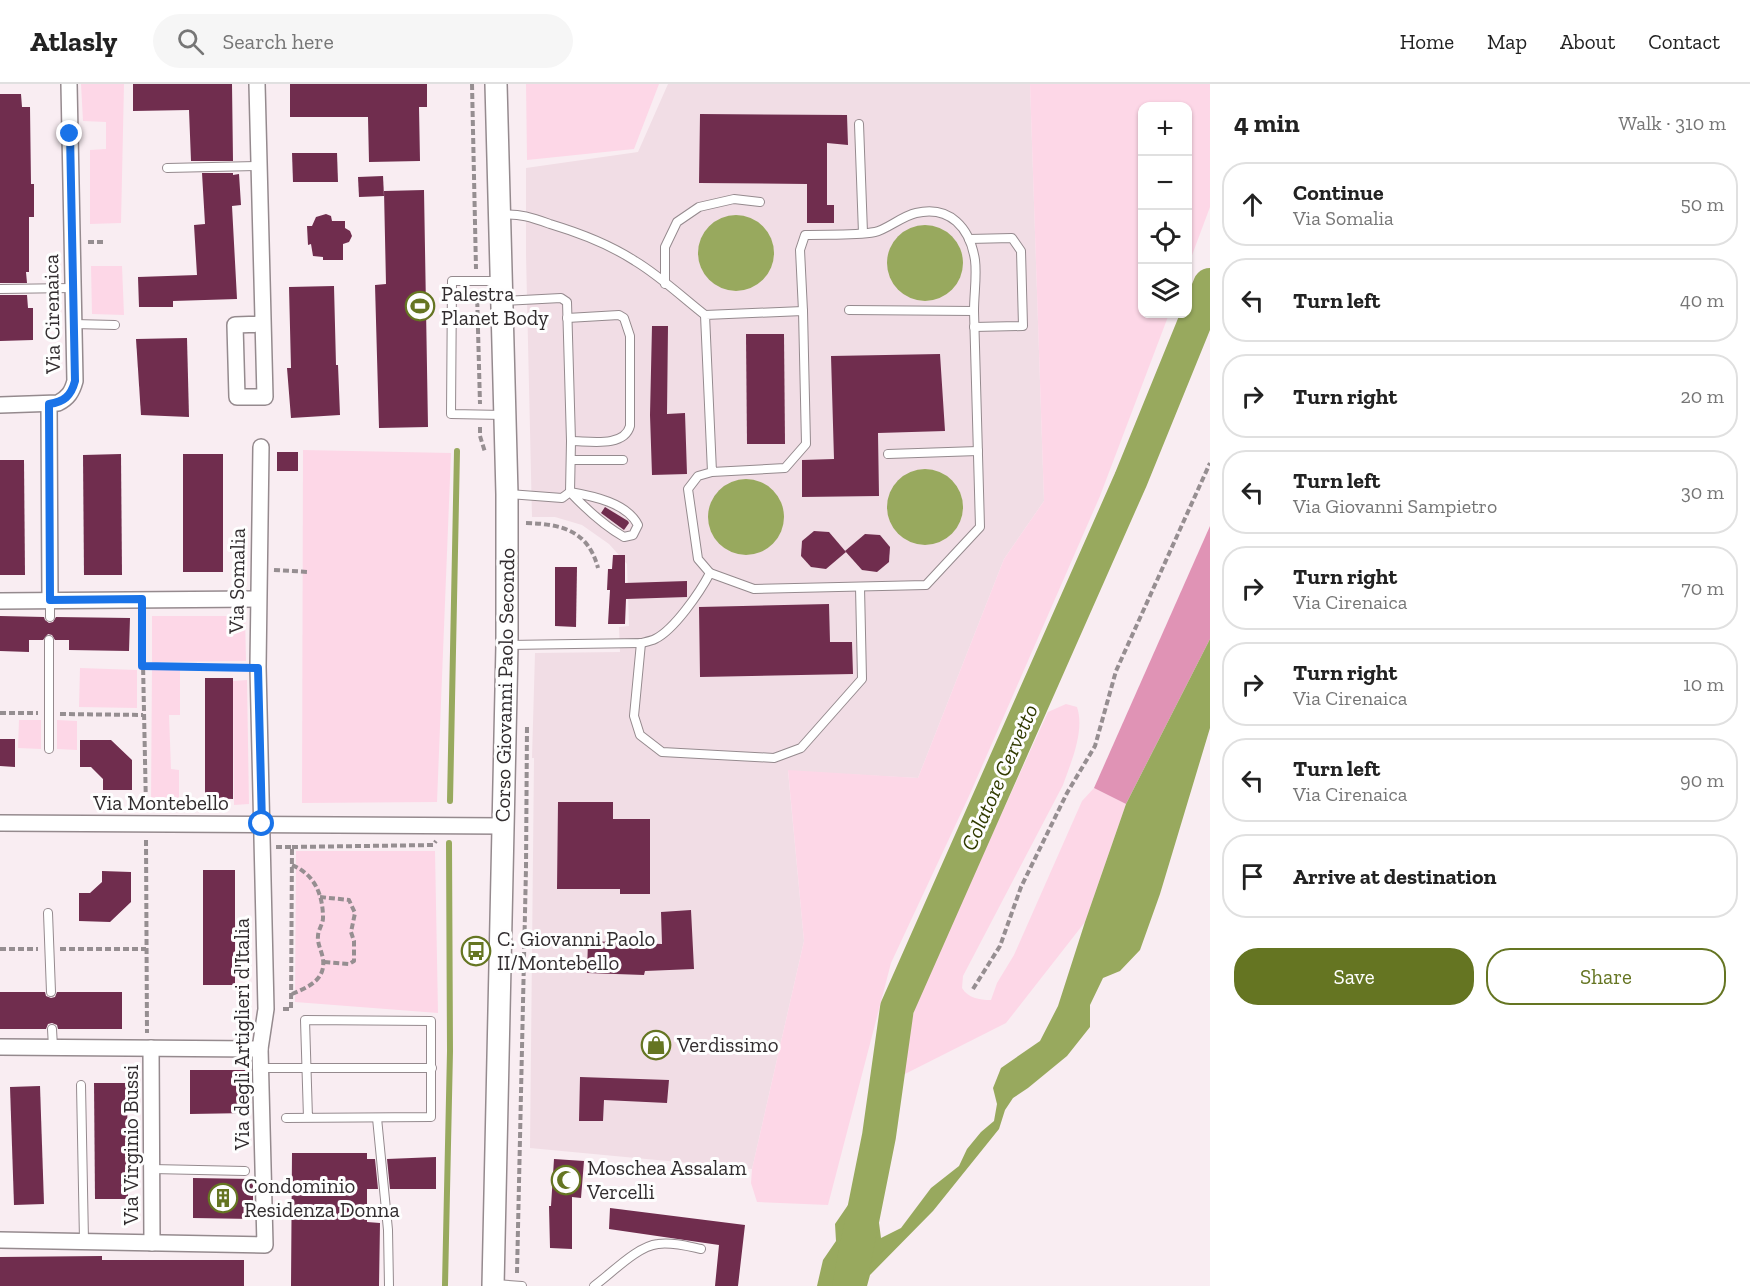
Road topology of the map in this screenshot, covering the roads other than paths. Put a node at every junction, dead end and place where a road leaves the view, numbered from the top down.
1 (69, 84) edge
2 (257, 84) edge
3 (496, 84) edge
4 (859, 124) dead end
5 (259, 166) junction
6 (167, 168) dead end
7 (760, 202) dead end
8 (499, 215) junction
9 (862, 232) junction
10 (969, 239) junction
11 (666, 284) junction
12 (74, 288) junction
13 (0, 289) edge
14 (501, 291) junction
15 (849, 310) dead end
16 (803, 311) junction
17 (974, 311) junction
18 (705, 315) junction
19 (567, 318) junction
20 (74, 324) junction
21 (263, 324) junction
22 (115, 325) dead end
23 (974, 327) junction
24 (49, 404) junction
25 (0, 405) edge
26 (504, 415) junction
27 (571, 441) junction
28 (261, 447) dead end
29 (978, 451) junction
30 (888, 454) dead end
31 (571, 460) junction
32 (623, 460) dead end
33 (711, 472) junction
34 (570, 492) junction
35 (507, 494) junction
36 (710, 573) junction
37 (860, 587) junction
38 (258, 599) junction
39 (50, 600) junction
40 (0, 601) edge
41 (50, 617) dead end
42 (50, 640) dead end
43 (641, 642) junction
44 (507, 645) junction
45 (49, 748) dead end
46 (0, 823) edge
47 (262, 824) junction
48 (503, 826) junction
49 (48, 913) dead end
50 (51, 992) dead end
51 (52, 1029) dead end
52 (0, 1047) edge
53 (53, 1047) junction
54 (149, 1048) junction
55 (260, 1049) junction
56 (261, 1068) junction
57 (432, 1068) junction
58 (305, 1069) junction
59 (81, 1084) dead end
60 (286, 1118) dead end
61 (308, 1118) junction
62 (377, 1118) junction
63 (152, 1169) junction
64 (245, 1171) dead end
65 (0, 1240) edge
66 (84, 1241) junction
67 (152, 1243) junction
68 (701, 1249) dead end
69 (493, 1285) edge
70 (389, 1286) edge
71 (522, 1286) edge
72 (594, 1286) edge

1 - 12 street, Via Cirenaica
2 - 5 street
3 - 8 main road, Corso Giovanni Paolo Secondo
4 - 9 lane
5 - 6 lane
5 - 21 street
7 - 11 lane
8 - 11 lane
8 - 14 main road, Corso Giovanni Paolo Secondo
9 - 10 lane
9 - 16 lane
10 - 17 lane
10 - 23 lane
11 - 18 lane
12 - 13 lane
12 - 20 street, Via Cirenaica
14 - 19 lane
14 - 26 main road, Corso Giovanni Paolo Secondo
14 - 26 lane
15 - 17 lane
16 - 18 lane
16 - 33 lane
17 - 23 lane
18 - 33 lane
19 - 27 lane
19 - 27 lane
20 - 22 lane
20 - 24 street, Via Cirenaica
21 - 21 street
23 - 29 lane
24 - 25 street
24 - 39 street, Via Cirenaica
26 - 35 main road, Corso Giovanni Paolo Secondo
27 - 31 lane
28 - 38 street, Via Somalia
29 - 30 lane
29 - 37 lane
31 - 32 lane
31 - 34 lane
33 - 36 lane
34 - 34 lane
34 - 35 lane
35 - 44 main road, Corso Giovanni Paolo Secondo
36 - 37 lane
36 - 43 lane
37 - 43 lane
38 - 39 street
38 - 47 street, Via Somalia
39 - 40 street
39 - 41 lane
42 - 45 lane
43 - 44 lane
44 - 48 main road, Corso Giovanni Paolo Secondo
46 - 47 street, Via Montebello
47 - 48 street, Via Montebello
47 - 55 street, Via degli Artiglieri d'Italia
48 - 69 main road, Corso Giovanni Paolo Secondo
49 - 50 lane
51 - 53 lane
52 - 53 street
53 - 54 street
54 - 55 street
54 - 63 street, Via Virginio Bussi
55 - 56 street, Via degli Artiglieri d'Italia
56 - 58 lane
56 - 67 street, Via degli Artiglieri d'Italia
57 - 58 lane
57 - 58 lane
57 - 62 lane
58 - 61 lane
59 - 66 lane
60 - 61 lane
61 - 62 lane
62 - 70 lane
63 - 64 lane
63 - 67 street, Via Virginio Bussi
65 - 66 street
66 - 67 street
68 - 72 lane
69 - 71 lane

